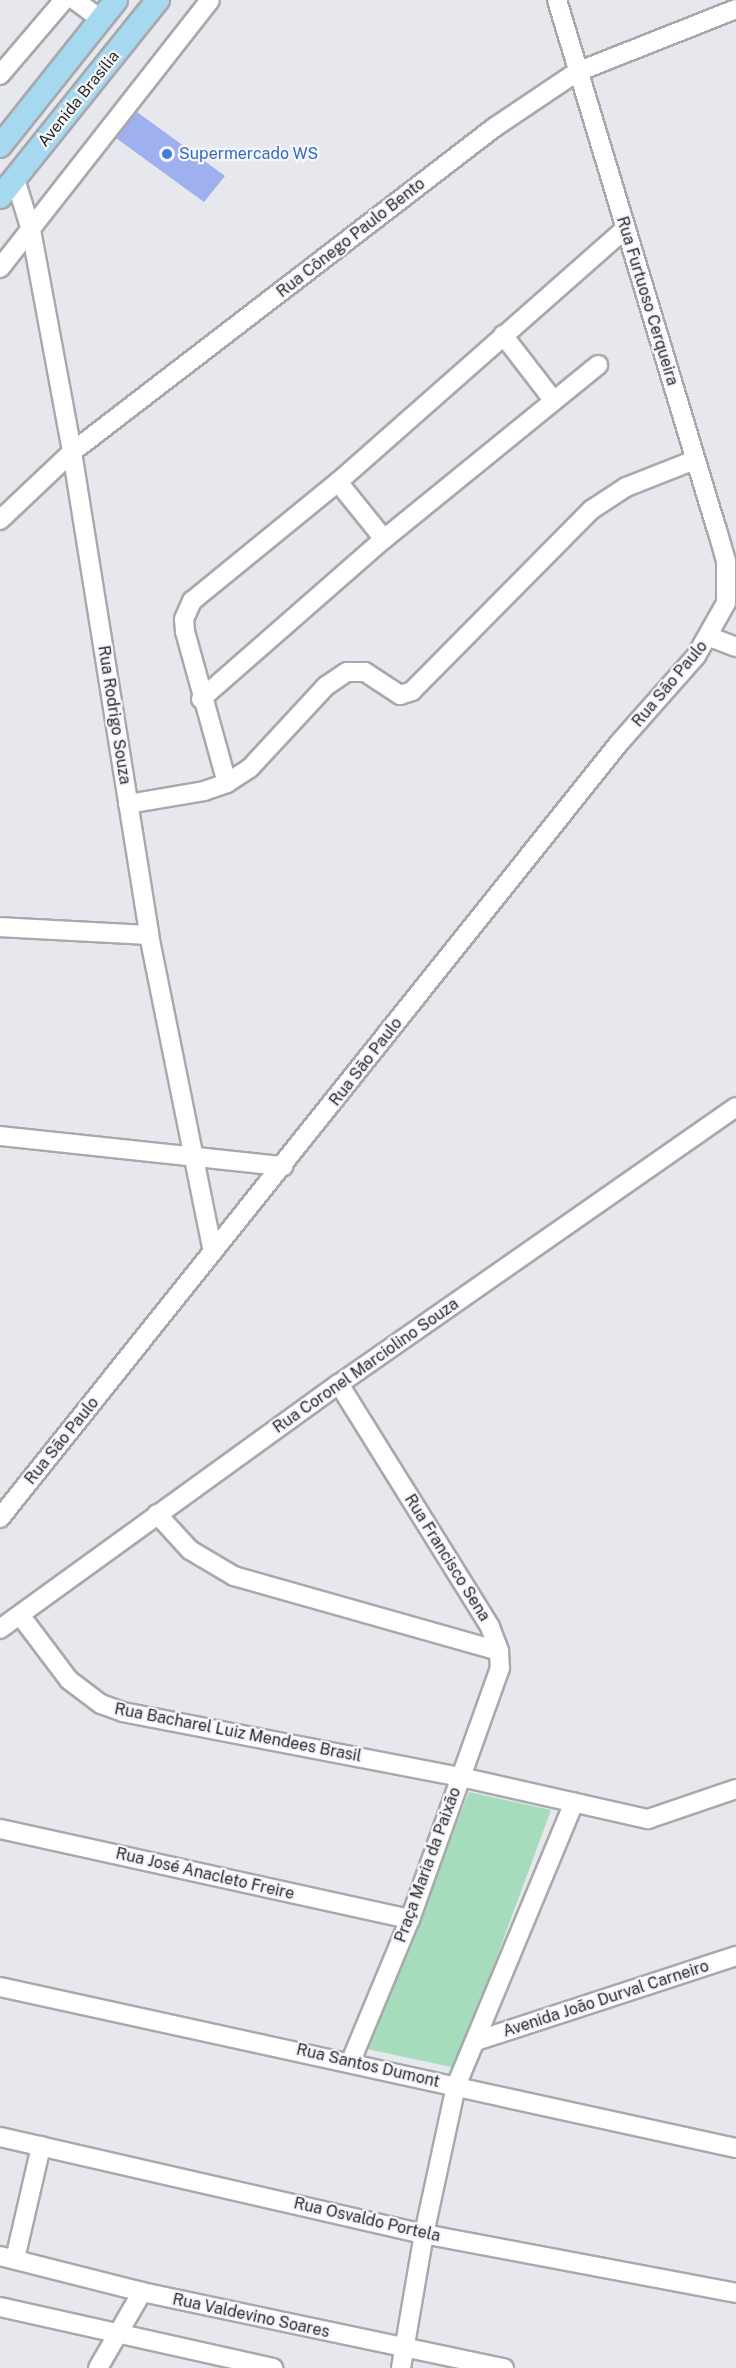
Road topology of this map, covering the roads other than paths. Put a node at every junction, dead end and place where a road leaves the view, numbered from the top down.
1 (64, 0) edge
2 (75, 0) edge
3 (116, 0) edge
4 (158, 0) edge
5 (210, 0) edge
6 (557, 0) edge
7 (736, 9) edge
8 (100, 20) junction
9 (577, 72) junction
10 (0, 75) edge
11 (0, 146) edge
12 (15, 179) junction
13 (0, 197) edge
14 (625, 229) junction
15 (31, 230) junction
16 (0, 268) edge
17 (503, 335) junction
18 (598, 365) dead end
19 (553, 400) junction
20 (72, 452) junction
21 (695, 460) junction
22 (338, 482) junction
23 (0, 520) edge
24 (384, 539) junction
25 (731, 605) edge
26 (710, 637) junction
27 (736, 647) edge
28 (201, 699) junction
29 (227, 783) junction
30 (128, 804) junction
31 (0, 927) edge
32 (149, 935) junction
33 (736, 1107) edge
34 (0, 1136) edge
35 (194, 1154) junction
36 (283, 1166) junction
37 (213, 1252) junction
38 (339, 1384) junction
39 (2, 1513) edge
40 (157, 1514) junction
41 (20, 1615) junction
42 (0, 1629) edge
43 (499, 1651) junction
44 (461, 1777) junction
45 (736, 1789) edge
46 (574, 1803) junction
47 (0, 1828) edge
48 (410, 1919) junction
49 (736, 1956) edge
50 (0, 1987) edge
51 (476, 2041) junction
52 (351, 2061) junction
53 (456, 2086) junction
54 (0, 2137) edge
55 (41, 2146) junction
56 (736, 2148) edge
57 (424, 2234) junction
58 (8, 2258) edge
59 (142, 2292) junction
60 (736, 2293) edge
61 (0, 2307) edge
62 (119, 2335) junction
63 (405, 2350) junction
64 (264, 2367) edge
65 (98, 2368) edge
66 (401, 2368) edge
67 (504, 2368) edge

1 - 10 street
2 - 8 street
3 - 8 main road, Avenida Brasília
4 - 12 main road, Avenida Brasília
5 - 15 street
6 - 9 street, Rua Furtuoso Cerqueira
7 - 9 street, Rua Cônego Paulo Bento
8 - 11 main road, Avenida Brasília
9 - 14 street, Rua Furtuoso Cerqueira
9 - 20 street, Rua Cônego Paulo Bento
12 - 13 main road, Avenida Brasília
12 - 15 street, Rua Rodrigo Souza
14 - 17 street
14 - 21 street, Rua Furtuoso Cerqueira
15 - 16 street
15 - 20 street, Rua Rodrigo Souza
17 - 19 street
17 - 22 street
18 - 19 street
19 - 24 street
20 - 23 street, Rua Cônego Paulo Bento
20 - 30 street, Rua Rodrigo Souza
21 - 25 street, Rua Furtuoso Cerqueira
21 - 29 street
22 - 24 street
22 - 28 street
24 - 28 street
25 - 26 street, Rua São Paulo
26 - 27 street
26 - 36 street, Rua São Paulo
28 - 29 street
29 - 30 street
30 - 32 street, Rua Rodrigo Souza
31 - 32 street
32 - 35 street, Rua Rodrigo Souza
33 - 38 street, Rua Coronel Marciolino Souza
34 - 35 street
35 - 36 street
35 - 37 street, Rua Rodrigo Souza
36 - 37 street, Rua São Paulo
37 - 39 street, Rua São Paulo
38 - 40 street, Rua Coronel Marciolino Souza
38 - 43 street, Rua Francisco Sena
40 - 41 street, Rua Coronel Marciolino Souza
40 - 43 street
41 - 42 street, Rua Coronel Marciolino Souza
41 - 44 street, Rua Bacharel Luiz Mendees Brasil
43 - 44 street
44 - 46 street, Praça Maria da Paixão
44 - 48 street, Praça Maria da Paixão
45 - 46 street, Praça Maria da Paixão
46 - 51 street
47 - 48 street, Rua José Anacleto Freire
48 - 52 street, Praça Maria da Paixão
49 - 51 street, Avenida João Durval Carneiro
50 - 52 street, Rua Santos Dumont
51 - 53 street
52 - 53 street, Rua Santos Dumont
53 - 56 street, Rua Santos Dumont
53 - 57 street
54 - 55 street, Rua Osvaldo Portela
55 - 57 street, Rua Osvaldo Portela
55 - 58 street
57 - 60 street, Rua Osvaldo Portela
57 - 63 street
58 - 59 street, Rua Valdevino Soares
59 - 62 street
59 - 63 street, Rua Valdevino Soares
61 - 62 street
62 - 64 street
62 - 65 street
63 - 66 street
63 - 67 street, Rua Valdevino Soares

